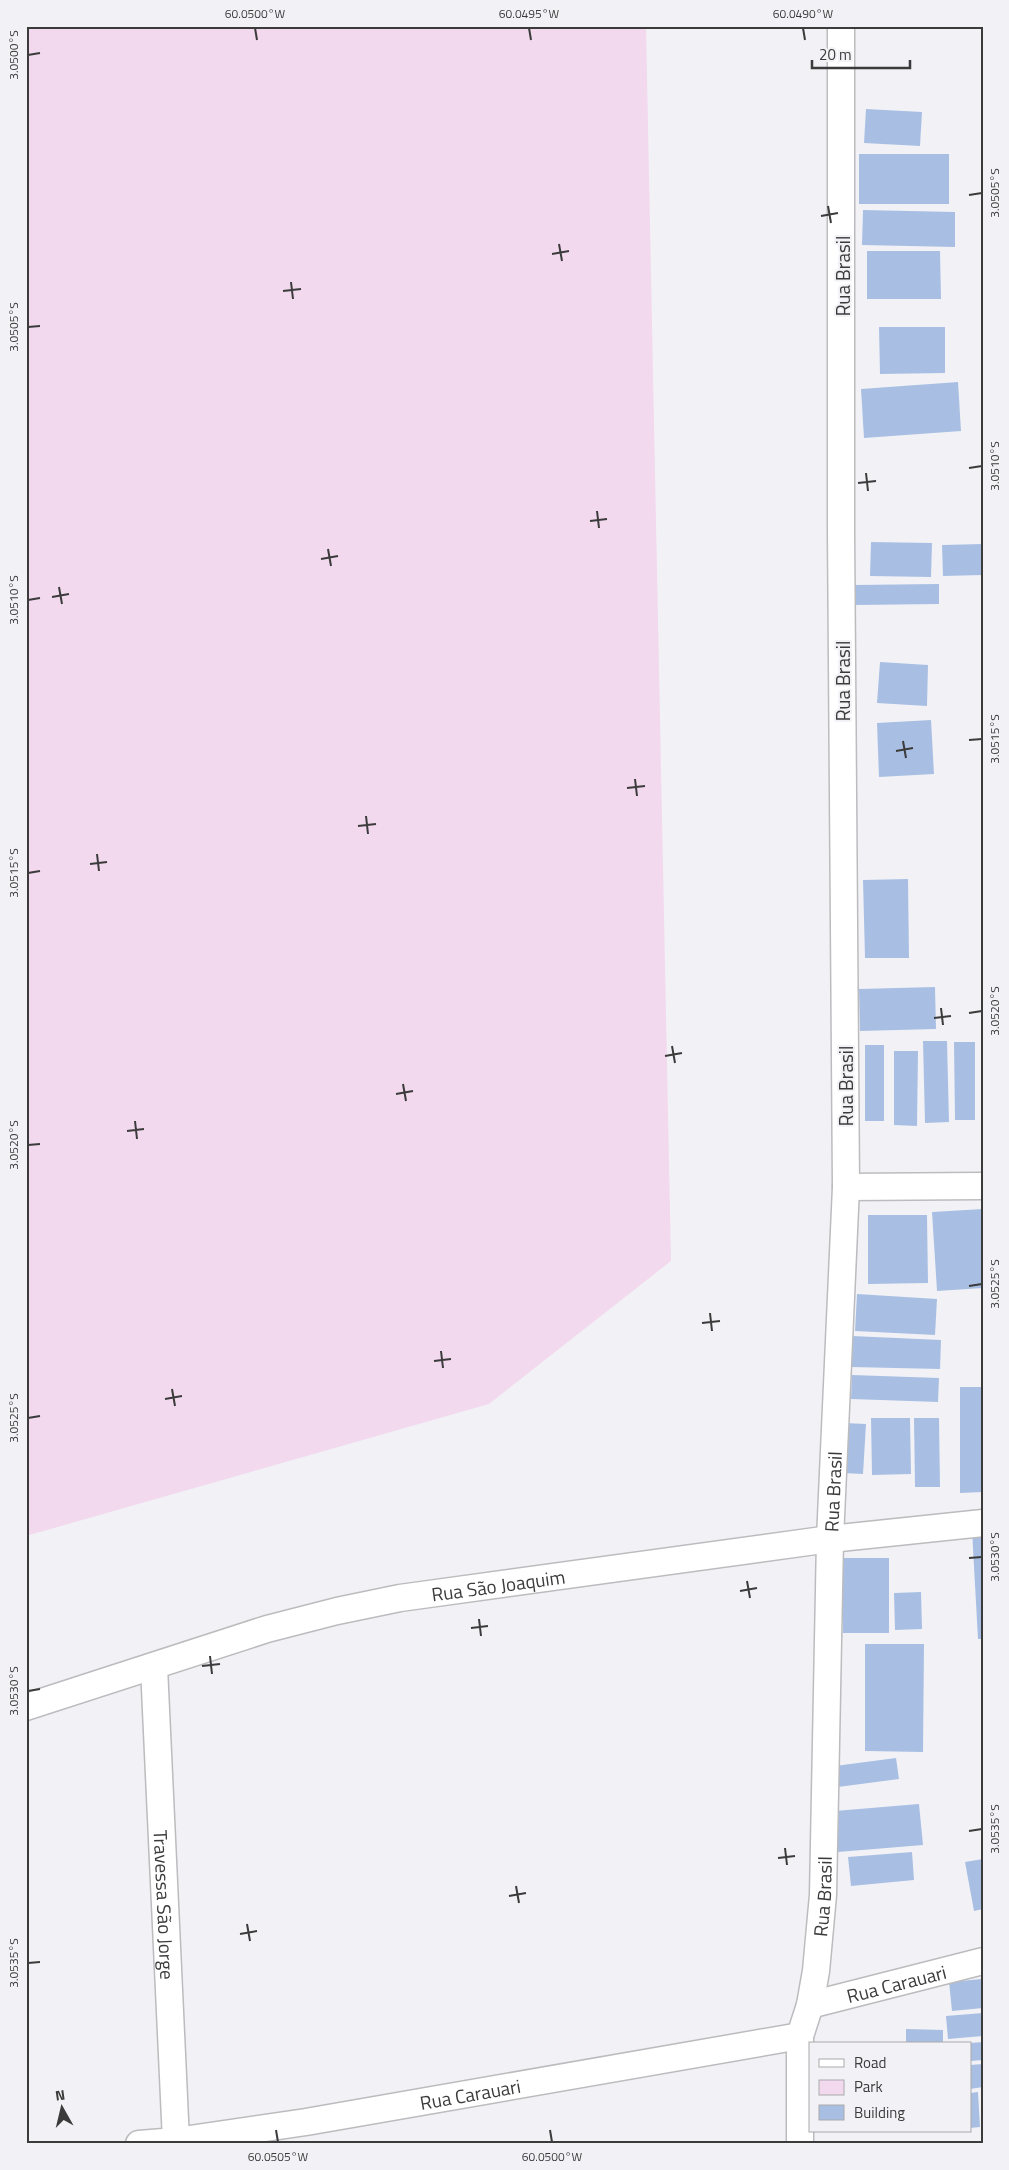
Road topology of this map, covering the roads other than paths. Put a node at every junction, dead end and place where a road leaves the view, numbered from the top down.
1 (841, 26) edge
2 (983, 1186) edge
3 (846, 1187) junction
4 (983, 1522) edge
5 (830, 1539) junction
6 (154, 1667) junction
7 (26, 1707) edge
8 (983, 1961) edge
9 (810, 2005) junction
10 (800, 2036) junction
11 (306, 2133) edge
12 (176, 2140) junction
13 (139, 2144) edge
14 (800, 2144) edge

1 - 3 street, Rua Brasil
2 - 3 street
3 - 5 street, Rua Brasil
4 - 5 street, Rua São Joaquim
5 - 6 street, Rua São Joaquim
5 - 9 street, Rua Brasil
6 - 7 street, Rua São Joaquim
6 - 12 street, Travessa São Jorge
8 - 9 street, Rua Carauari
9 - 10 street, Rua Brasil
10 - 11 street, Rua Carauari
10 - 14 street, Rua Brasil
11 - 12 street, Rua Carauari
12 - 13 street, Rua Carauari

